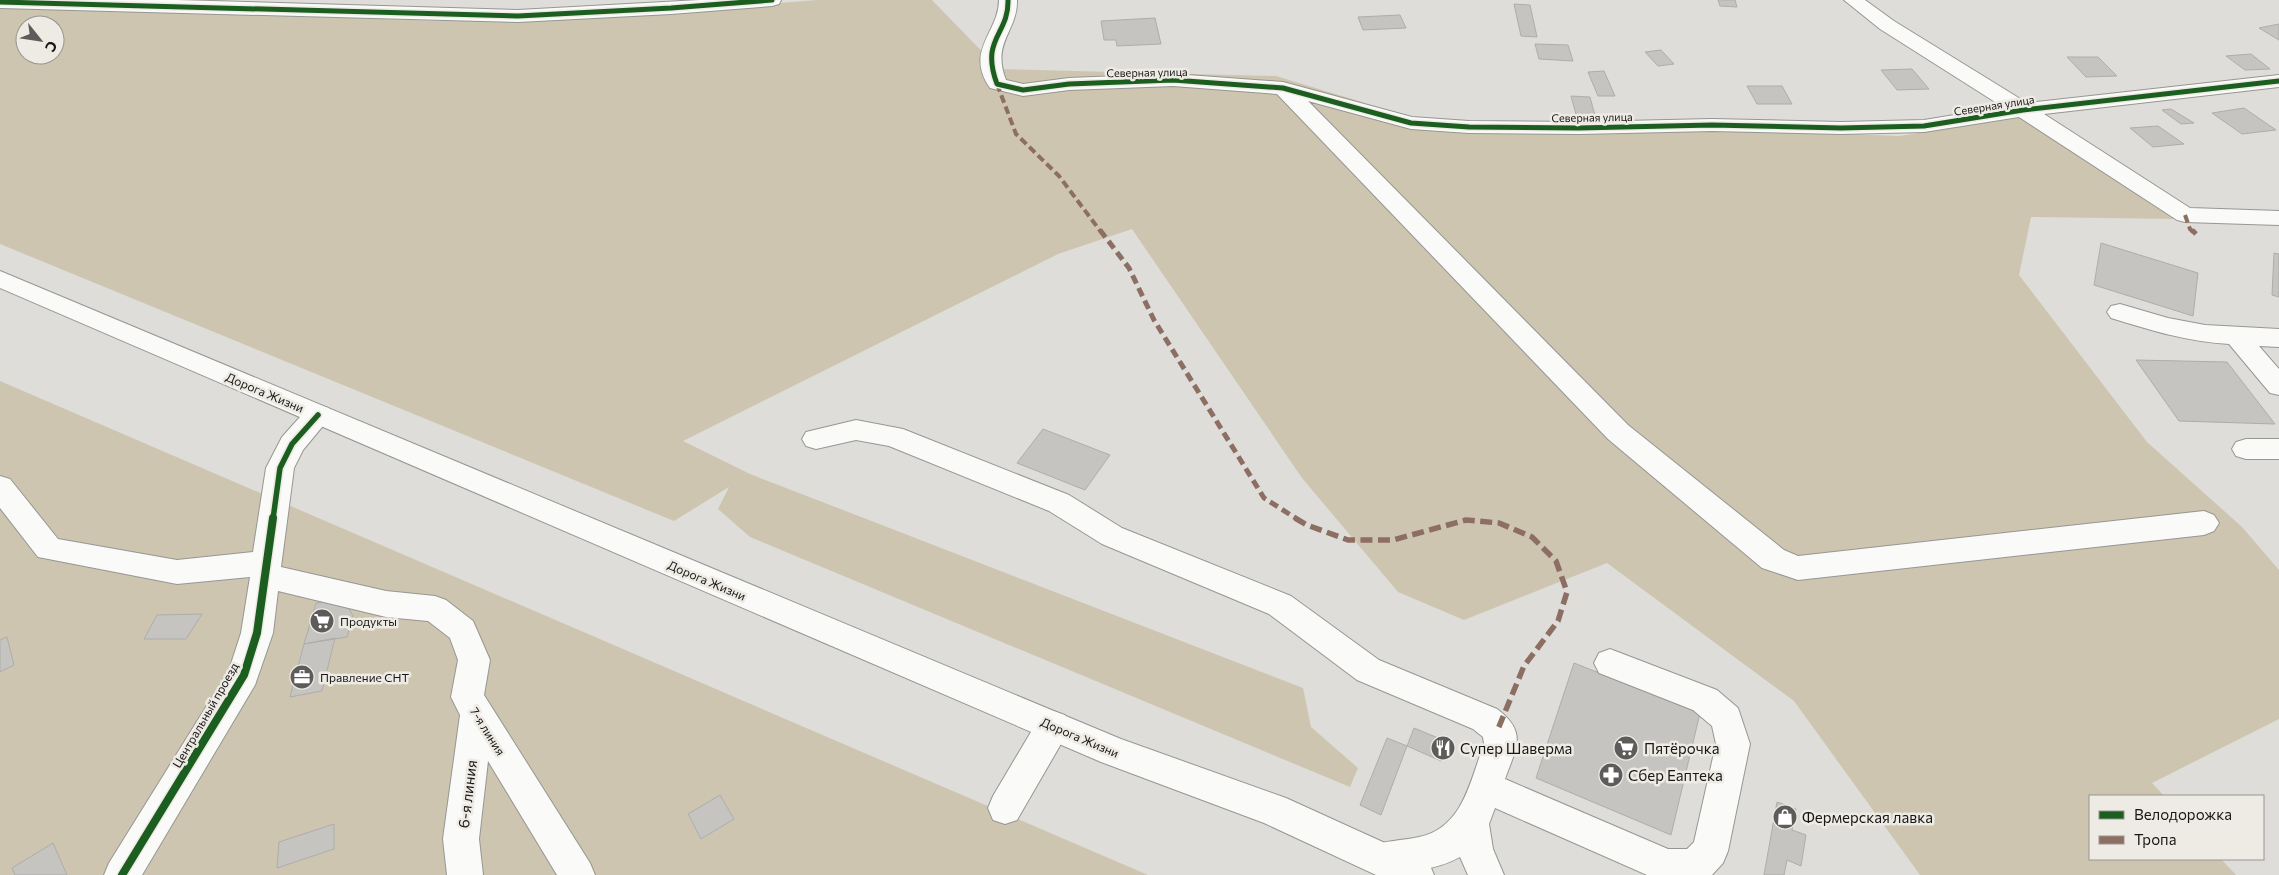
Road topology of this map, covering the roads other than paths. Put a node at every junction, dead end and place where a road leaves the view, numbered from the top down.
1 (772, 0) edge
2 (1008, 0) edge
3 (1852, 0) edge
4 (0, 2) edge
5 (2279, 81) edge
6 (1283, 88) junction
7 (2023, 110) junction
8 (2279, 218) edge
9 (0, 279) edge
10 (2120, 312) dead end
11 (2237, 337) junction
12 (2279, 338) edge
13 (2279, 386) edge
14 (318, 415) junction
15 (816, 439) dead end
16 (2246, 449) dead end
17 (2279, 449) edge
18 (0, 487) edge
19 (2204, 523) dead end
20 (265, 569) junction
21 (1610, 663) dead end
22 (477, 713) junction
23 (1053, 726) junction
24 (1485, 787) junction
25 (1005, 808) dead end
26 (1471, 824) junction
27 (1382, 859) junction
28 (122, 875) edge
29 (465, 875) edge
30 (577, 875) edge
31 (1416, 875) edge
32 (1486, 875) edge

1 - 4 street
2 - 6 street, Северная улица
3 - 7 street
5 - 7 street, Северная улица
6 - 7 street, Северная улица
6 - 19 street
7 - 8 street
9 - 14 street, Дорога Жизни
10 - 11 street
11 - 12 street
11 - 13 street
14 - 20 street, Центральный проезд
14 - 23 street, Дорога Жизни
15 - 24 street
16 - 17 street
18 - 20 street, 7-я линия
20 - 22 street, 7-я линия
20 - 28 street, Центральный проезд
21 - 24 street
22 - 29 street, 6-я линия
22 - 30 street, 7-я линия
23 - 25 street
23 - 27 street, Дорога Жизни
24 - 26 street
26 - 27 street
26 - 32 street
27 - 31 street, Дорога Жизни

